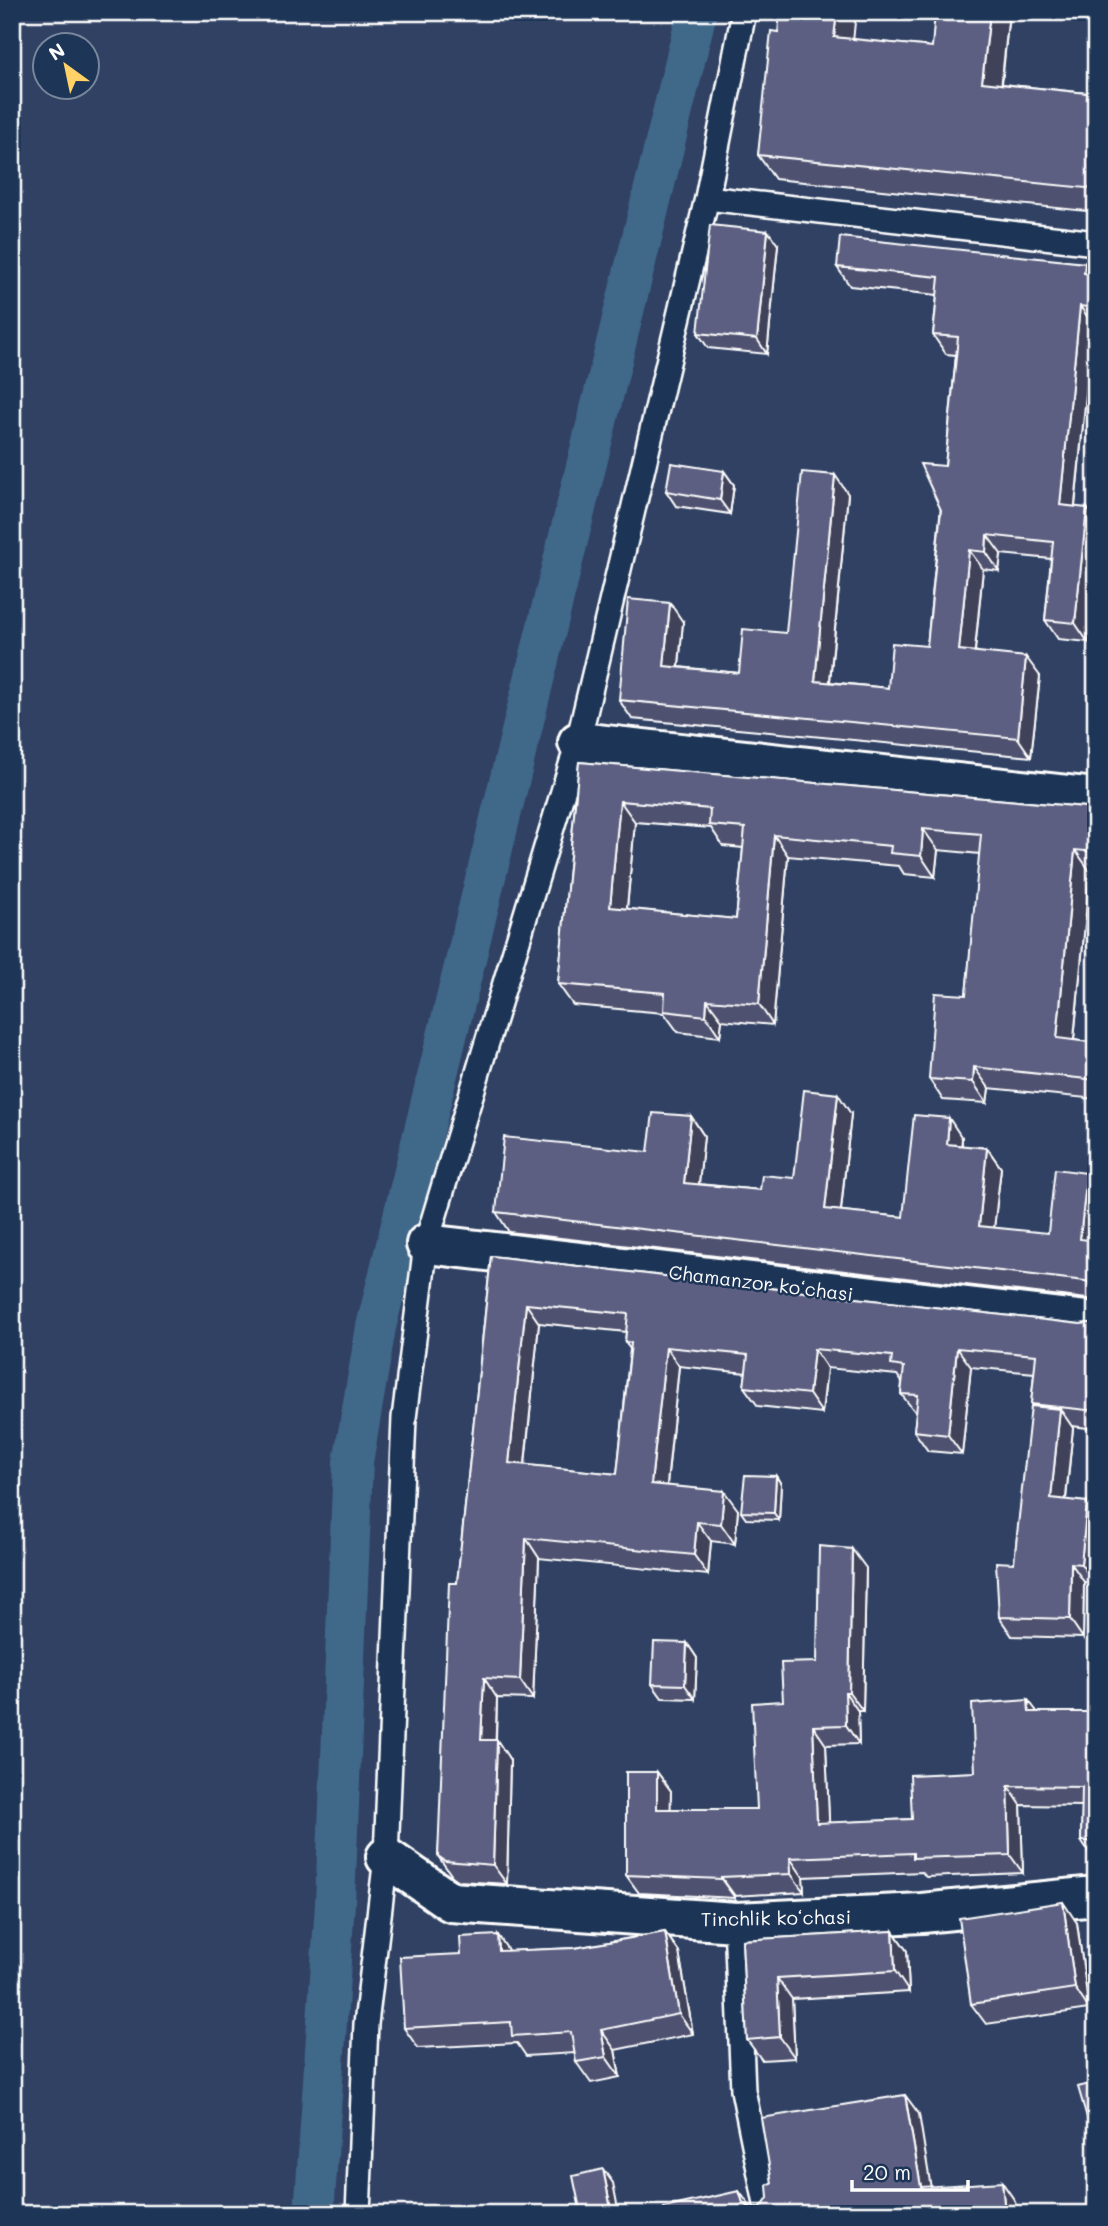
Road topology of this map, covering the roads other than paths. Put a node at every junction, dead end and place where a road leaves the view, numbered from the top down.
1 (744, 12) edge
2 (707, 198) junction
3 (1096, 243) edge
4 (578, 742) junction
5 (1096, 798) edge
6 (426, 1244) junction
7 (1096, 1322) edge
8 (386, 1857) junction
9 (1096, 1896) edge
10 (736, 1923) junction
11 (358, 2214) edge
12 (768, 2214) edge

1 - 2 lane
2 - 3 lane
2 - 4 lane
4 - 5 street
4 - 6 lane
6 - 7 street, Chamanzor koʻchasi
6 - 8 lane
8 - 10 street, Tinchlik koʻchasi
8 - 11 lane
9 - 10 street, Tinchlik koʻchasi
10 - 12 lane

